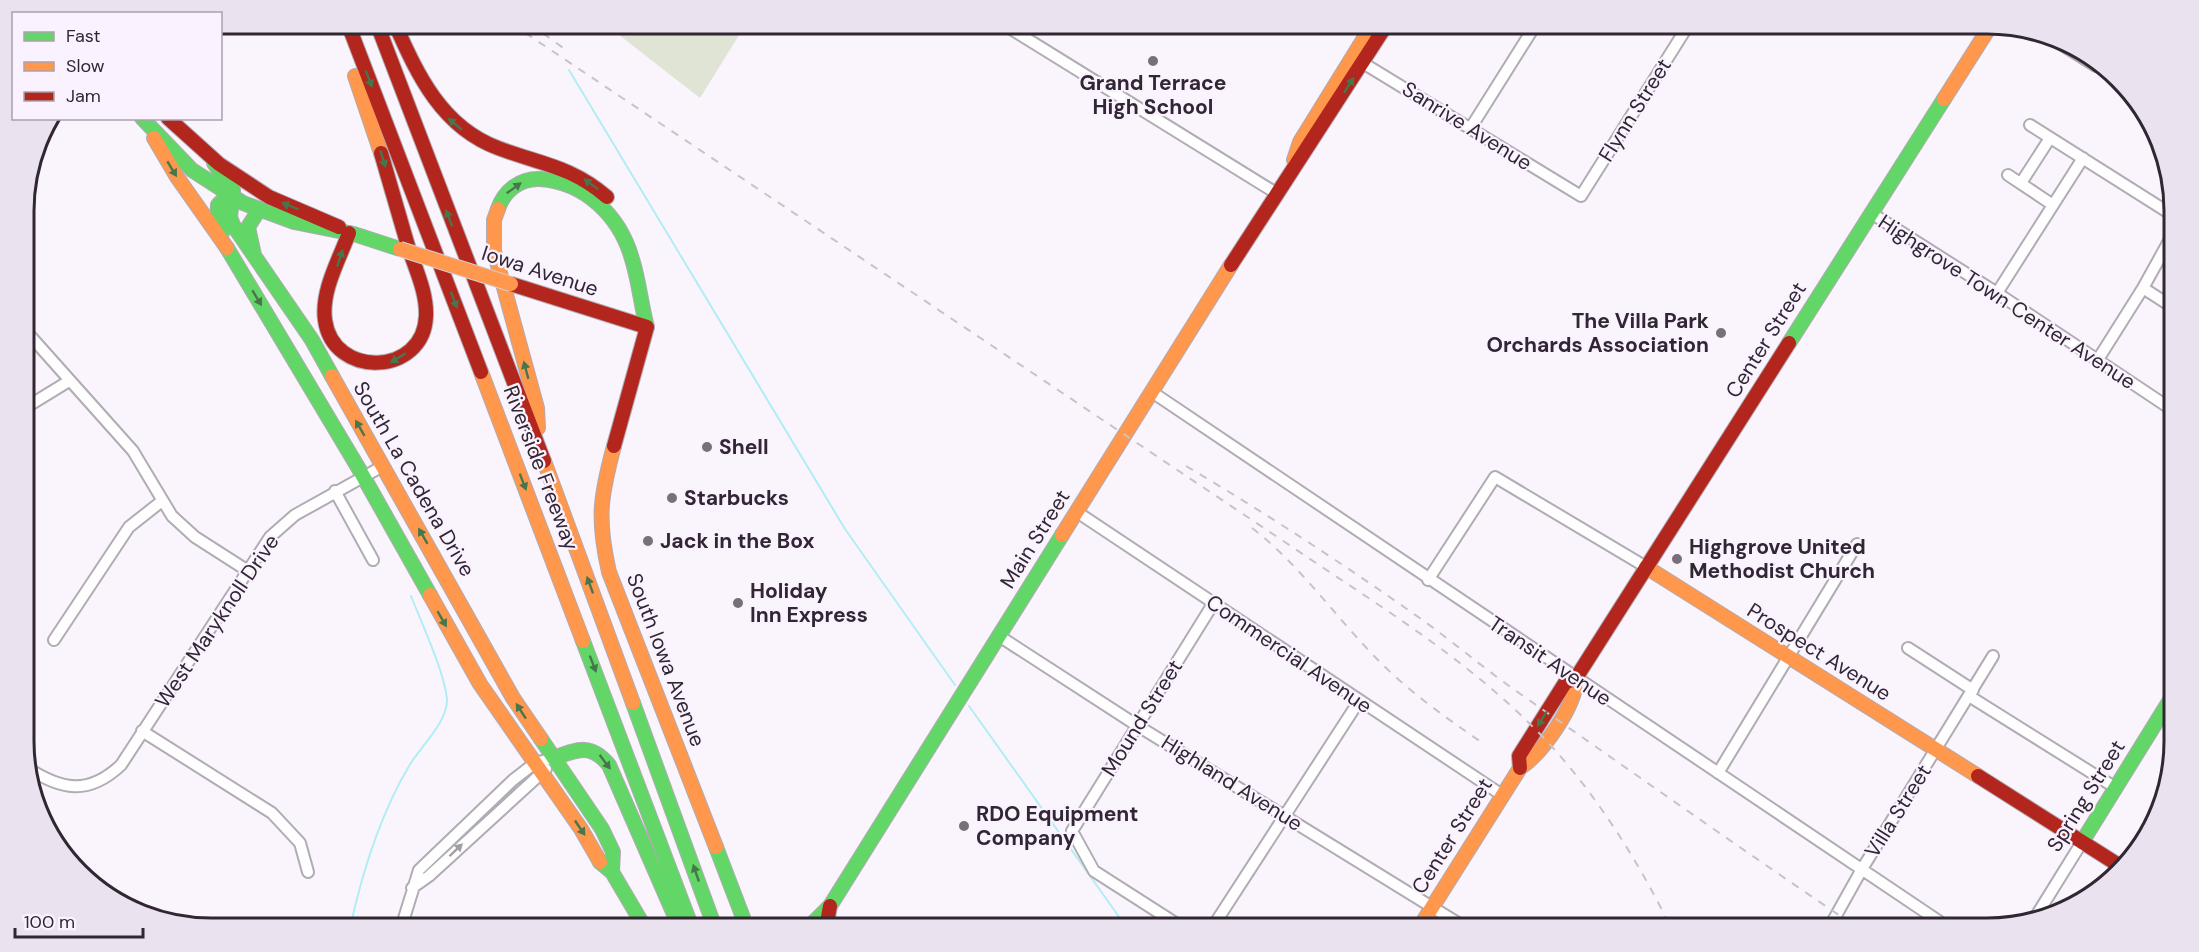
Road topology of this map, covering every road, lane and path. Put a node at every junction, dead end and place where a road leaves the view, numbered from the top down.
1 (340, 35) edge
2 (352, 35) edge
3 (382, 35) edge
4 (400, 35) edge
5 (1021, 35) edge
6 (1368, 35) edge
7 (1378, 35) edge
8 (1529, 35) edge
9 (1682, 35) edge
10 (1985, 35) edge
11 (1358, 60) junction
12 (143, 120) edge
13 (143, 120) edge
14 (170, 120) edge
15 (2030, 125) dead end
16 (1470, 129) junction
17 (2050, 138) junction
18 (205, 152) junction
19 (2083, 158) junction
20 (2008, 175) dead end
21 (2021, 183) junction
22 (1276, 193) junction
23 (231, 194) junction
24 (1581, 196) joint
25 (269, 197) junction
26 (2054, 205) junction
27 (259, 210) junction
28 (2164, 210) edge
29 (1871, 213) junction
30 (349, 233) junction
31 (227, 248) junction
32 (2164, 250) edge
33 (254, 255) junction
34 (2143, 288) junction
35 (1997, 293) junction
36 (2164, 302) edge
37 (647, 327) junction
38 (35, 342) edge
39 (2097, 361) junction
40 (69, 381) junction
41 (1152, 392) junction
42 (35, 402) edge
43 (2164, 405) edge
44 (539, 448) junction
45 (383, 466) junction
46 (364, 478) junction
47 (336, 491) junction
48 (162, 501) junction
49 (1077, 512) junction
50 (1857, 544) dead end
51 (373, 560) dead end
52 (1646, 567) junction
53 (248, 571) junction
54 (1428, 580) junction
55 (1213, 604) junction
56 (999, 636) junction
57 (54, 640) dead end
58 (1908, 648) dead end
59 (1789, 657) junction
60 (1993, 657) dead end
61 (1576, 678) junction
62 (1971, 693) junction
63 (1359, 701) junction
64 (2164, 710) edge
65 (1138, 726) junction
66 (142, 731) junction
67 (1935, 750) junction
68 (554, 758) junction
69 (538, 768) junction
70 (1718, 773) junction
71 (38, 774) edge
72 (2116, 788) junction
73 (1502, 795) junction
74 (1284, 816) junction
75 (2082, 842) junction
76 (2115, 863) edge
77 (1862, 869) junction
78 (308, 872) dead end
79 (612, 872) junction
80 (830, 906) junction
81 (1433, 906) junction
82 (2040, 909) edge
83 (1167, 917) edge
84 (1219, 917) edge
85 (1426, 917) edge
86 (1450, 917) edge
87 (1835, 917) edge
88 (1934, 917) edge
89 (404, 918) edge
90 (639, 918) edge
91 (676, 918) edge
92 (688, 918) edge
93 (711, 918) edge
94 (743, 918) edge
95 (818, 918) edge
96 (828, 918) edge

1 -> 30 main road
2 -> 92 main road, Riverside Freeway
44 -> 3 main road, Riverside Freeway
37 -> 4 main road
5 - 22 street
6 - 11 main road, Main Street
7 - 11 main road, Main Street
8 - 16 street
9 - 24 street, Flynn Street
10 - 29 main road, Center Street
11 - 16 street, Sanrive Avenue
11 - 22 main road, Main Street
12 - 23 main road, Iowa Avenue
13 -> 31 main road
14 - 18 main road
15 - 17 street
16 - 24 street, Sanrive Avenue
17 - 19 street
17 - 21 street
18 - 23 main road
18 - 25 main road, Iowa Avenue
19 - 26 street
19 - 28 street
20 - 21 street
21 - 26 street
22 - 41 main road, Main Street
23 - 25 main road
23 - 27 main road, Iowa Avenue
23 - 31 main road
23 - 33 main road, South La Cadena Drive
30 -> 25 main road, Iowa Avenue
26 - 35 street
27 - 30 main road, Iowa Avenue
27 - 33 main road
29 - 35 street, Highgrove Town Center Avenue
29 - 52 main road, Center Street
30 - 37 main road, Iowa Avenue, bridge
31 -> 46 main road, South La Cadena Drive
32 - 34 street
45 -> 33 main road, South La Cadena Drive
34 - 36 street
34 - 39 street
35 - 39 street, Highgrove Town Center Avenue
44 -> 37 main road
37 - 94 main road, South Iowa Avenue
38 - 40 street
39 - 43 street, Highgrove Town Center Avenue
40 - 42 street
40 - 48 street
41 - 49 main road, Main Street
41 - 54 street, Transit Avenue
93 -> 44 main road, Riverside Freeway
45 - 46 street, West Maryknoll Drive
68 -> 45 main road, South La Cadena Drive
46 - 47 street, West Maryknoll Drive
46 -> 69 main road, South La Cadena Drive
47 - 51 street
47 - 53 street, West Maryknoll Drive
48 - 53 street
48 - 57 street
49 - 55 street, Commercial Avenue
49 - 56 main road, Main Street
50 - 59 street
52 - 54 street, Prospect Avenue
52 - 59 main road, Prospect Avenue
52 - 61 main road, Center Street
53 - 66 street, West Maryknoll Drive
54 - 61 street, Transit Avenue
55 - 63 street, Commercial Avenue
55 - 65 street, Mound Street
56 - 65 street, Highland Avenue
56 - 80 main road, Main Street
58 - 62 street
59 - 67 main road, Prospect Avenue
59 - 70 street
60 - 62 street, Villa Street
61 - 70 street, Transit Avenue
61 - 73 main road, Center Street
62 - 67 street, Villa Street
62 - 72 street
63 - 73 street, Commercial Avenue
63 - 74 street
64 - 72 main road, Spring Street
65 - 74 street, Highland Avenue
65 - 83 street, Mound Street
66 - 71 street, West Maryknoll Drive
66 - 78 street
67 - 75 main road, Prospect Avenue
67 - 77 street, Villa Street
68 - 69 street
68 - 79 main road, South La Cadena Drive
68 -> 91 main road
69 -> 79 main road, South La Cadena Drive
69 - 89 street
70 - 77 street, Transit Avenue
72 - 75 main road, Spring Street
73 - 81 main road, Center Street
74 - 81 street, Highland Avenue
74 - 84 street
75 - 76 main road, Prospect Avenue
75 - 82 street, Spring Street
77 - 87 street, Villa Street
77 - 88 street, Transit Avenue
79 - 90 main road, South La Cadena Drive
80 - 95 main road, Main Street
80 - 96 main road
81 - 85 main road, Center Street
81 - 86 street, Highland Avenue

